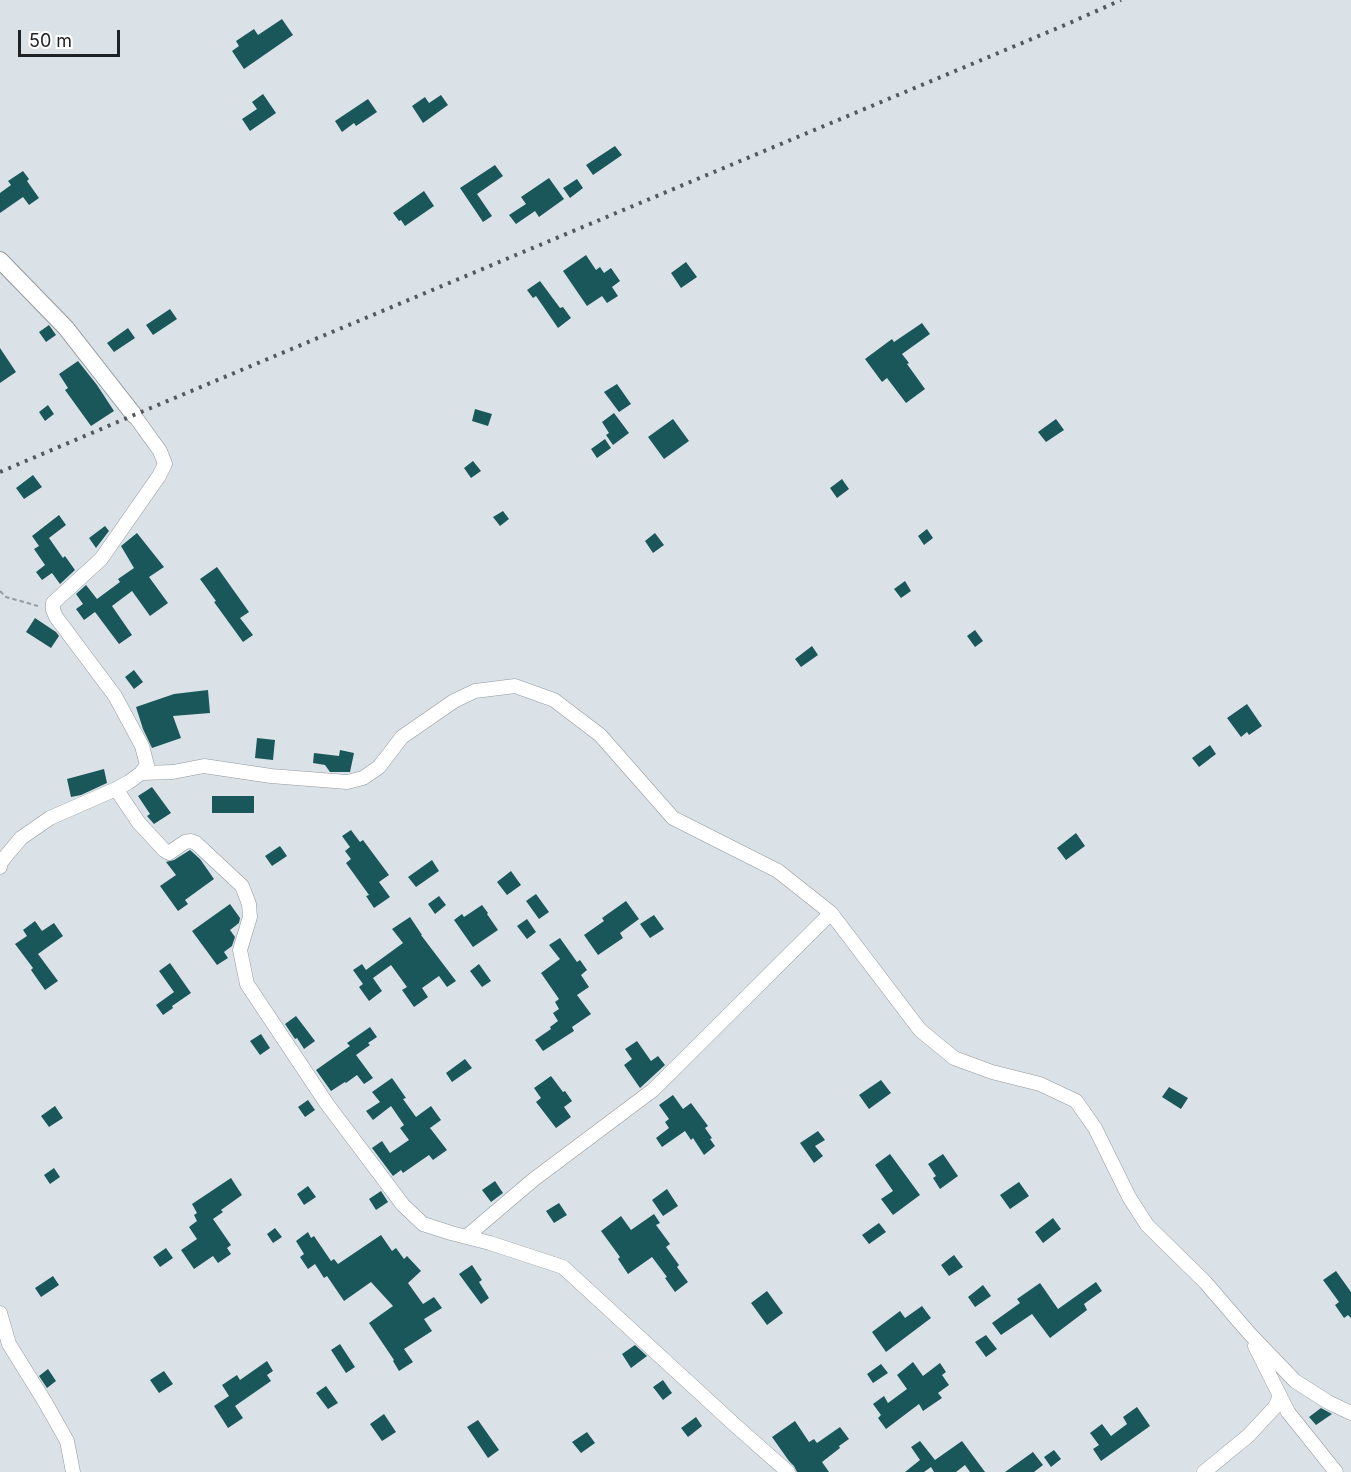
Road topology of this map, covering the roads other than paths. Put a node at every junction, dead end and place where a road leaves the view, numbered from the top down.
1 (0, 260) edge
2 (134, 415) joint
3 (141, 773) junction
4 (116, 789) junction
5 (0, 867) edge
6 (831, 913) junction
7 (466, 1237) junction
8 (0, 1313) edge
9 (1249, 1333) junction
10 (1280, 1396) junction
11 (1351, 1413) edge
12 (73, 1472) edge
13 (788, 1472) edge
14 (1204, 1472) edge
15 (1336, 1472) edge

1 - 2 street
2 - 3 street
3 - 4 street
3 - 6 street
4 - 5 street
4 - 7 street
6 - 7 street
6 - 9 street
7 - 13 street
8 - 12 street
9 - 10 street
9 - 11 street
10 - 14 street
10 - 15 street

